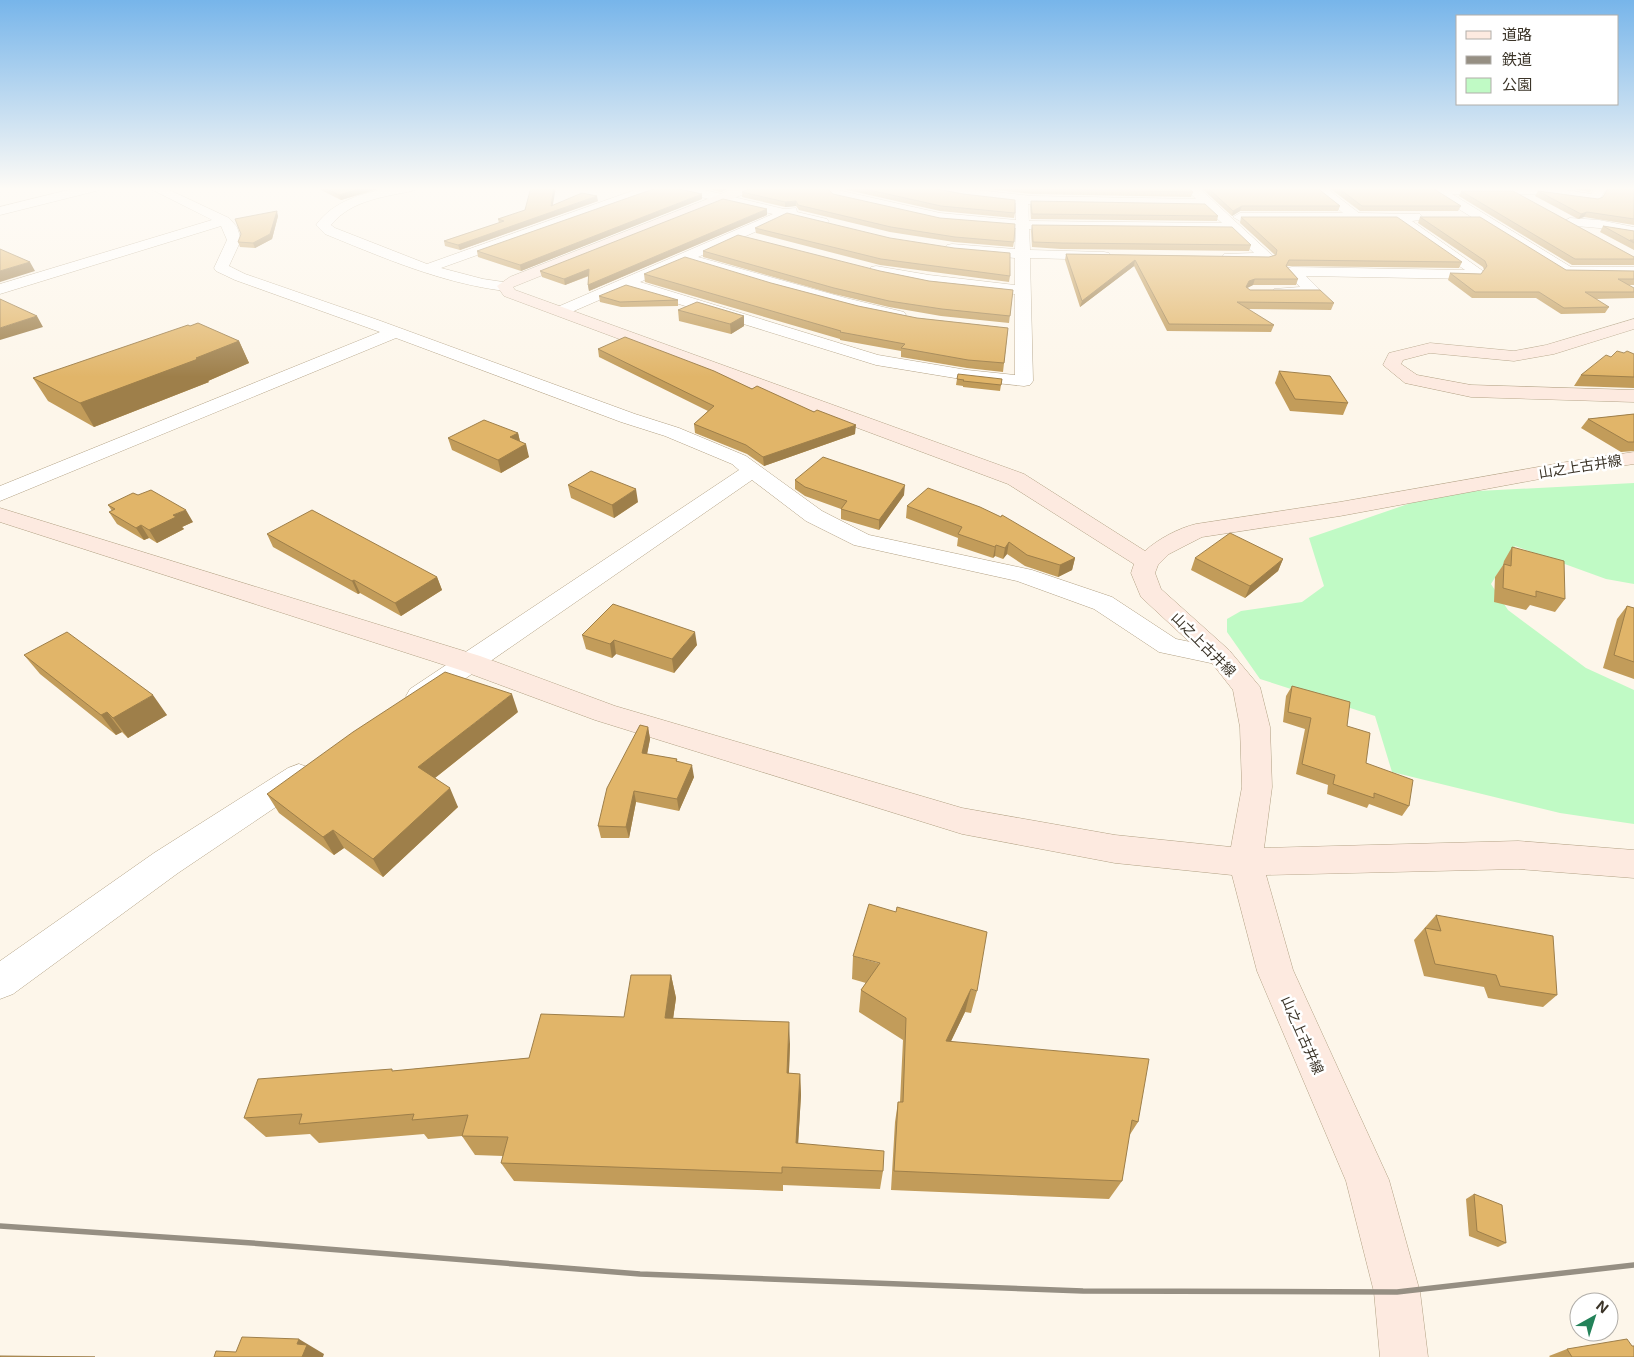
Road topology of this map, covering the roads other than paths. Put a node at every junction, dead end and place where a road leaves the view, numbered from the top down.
1 (126, 250) edge
2 (229, 250) edge
3 (381, 250) edge
4 (478, 250) edge
5 (590, 250) edge
6 (700, 250) edge
7 (983, 250) edge
8 (1022, 250) edge
9 (1260, 250) edge
10 (1446, 250) edge
11 (1534, 250) edge
12 (1022, 254) junction
13 (1118, 256) edge
14 (684, 257) junction
15 (1213, 257) edge
16 (862, 267) edge
17 (428, 268) junction
18 (1634, 271) edge
19 (626, 283) junction
20 (505, 286) junction
21 (0, 288) edge
22 (1023, 290) junction
23 (1262, 292) edge
24 (561, 311) junction
25 (912, 318) edge
26 (1634, 324) edge
27 (1005, 329) edge
28 (1023, 330) junction
29 (395, 332) junction
30 (1634, 396) edge
31 (1634, 458) edge
32 (752, 470) junction
33 (0, 494) edge
34 (0, 515) edge
35 (1147, 562) junction
36 (1220, 656) junction
37 (470, 663) junction
38 (396, 712) edge
39 (322, 760) edge
40 (1245, 862) junction
41 (1634, 864) edge
42 (0, 982) edge
43 (1404, 1357) edge

1 - 21 street
2 - 29 street
3 - 17 street
4 - 17 street
5 - 20 street
6 - 14 street
7 - 12 street
8 - 12 street
9 - 15 street
10 - 23 street
11 - 18 street
12 - 13 street
12 - 22 street
14 - 19 street
14 - 25 street
16 - 22 street
17 - 20 street
19 - 24 street
19 - 28 street
20 - 24 street
22 - 28 street
24 - 35 street
26 - 30 street
27 - 28 street
29 - 32 street
29 - 33 street
31 - 35 street, 山之上古井線
32 - 36 street
32 - 37 street
34 - 37 street
35 - 36 street, 山之上古井線
36 - 40 street, 山之上古井線
37 - 38 street
37 - 40 street
39 - 42 street
40 - 41 street
40 - 43 street, 山之上古井線

